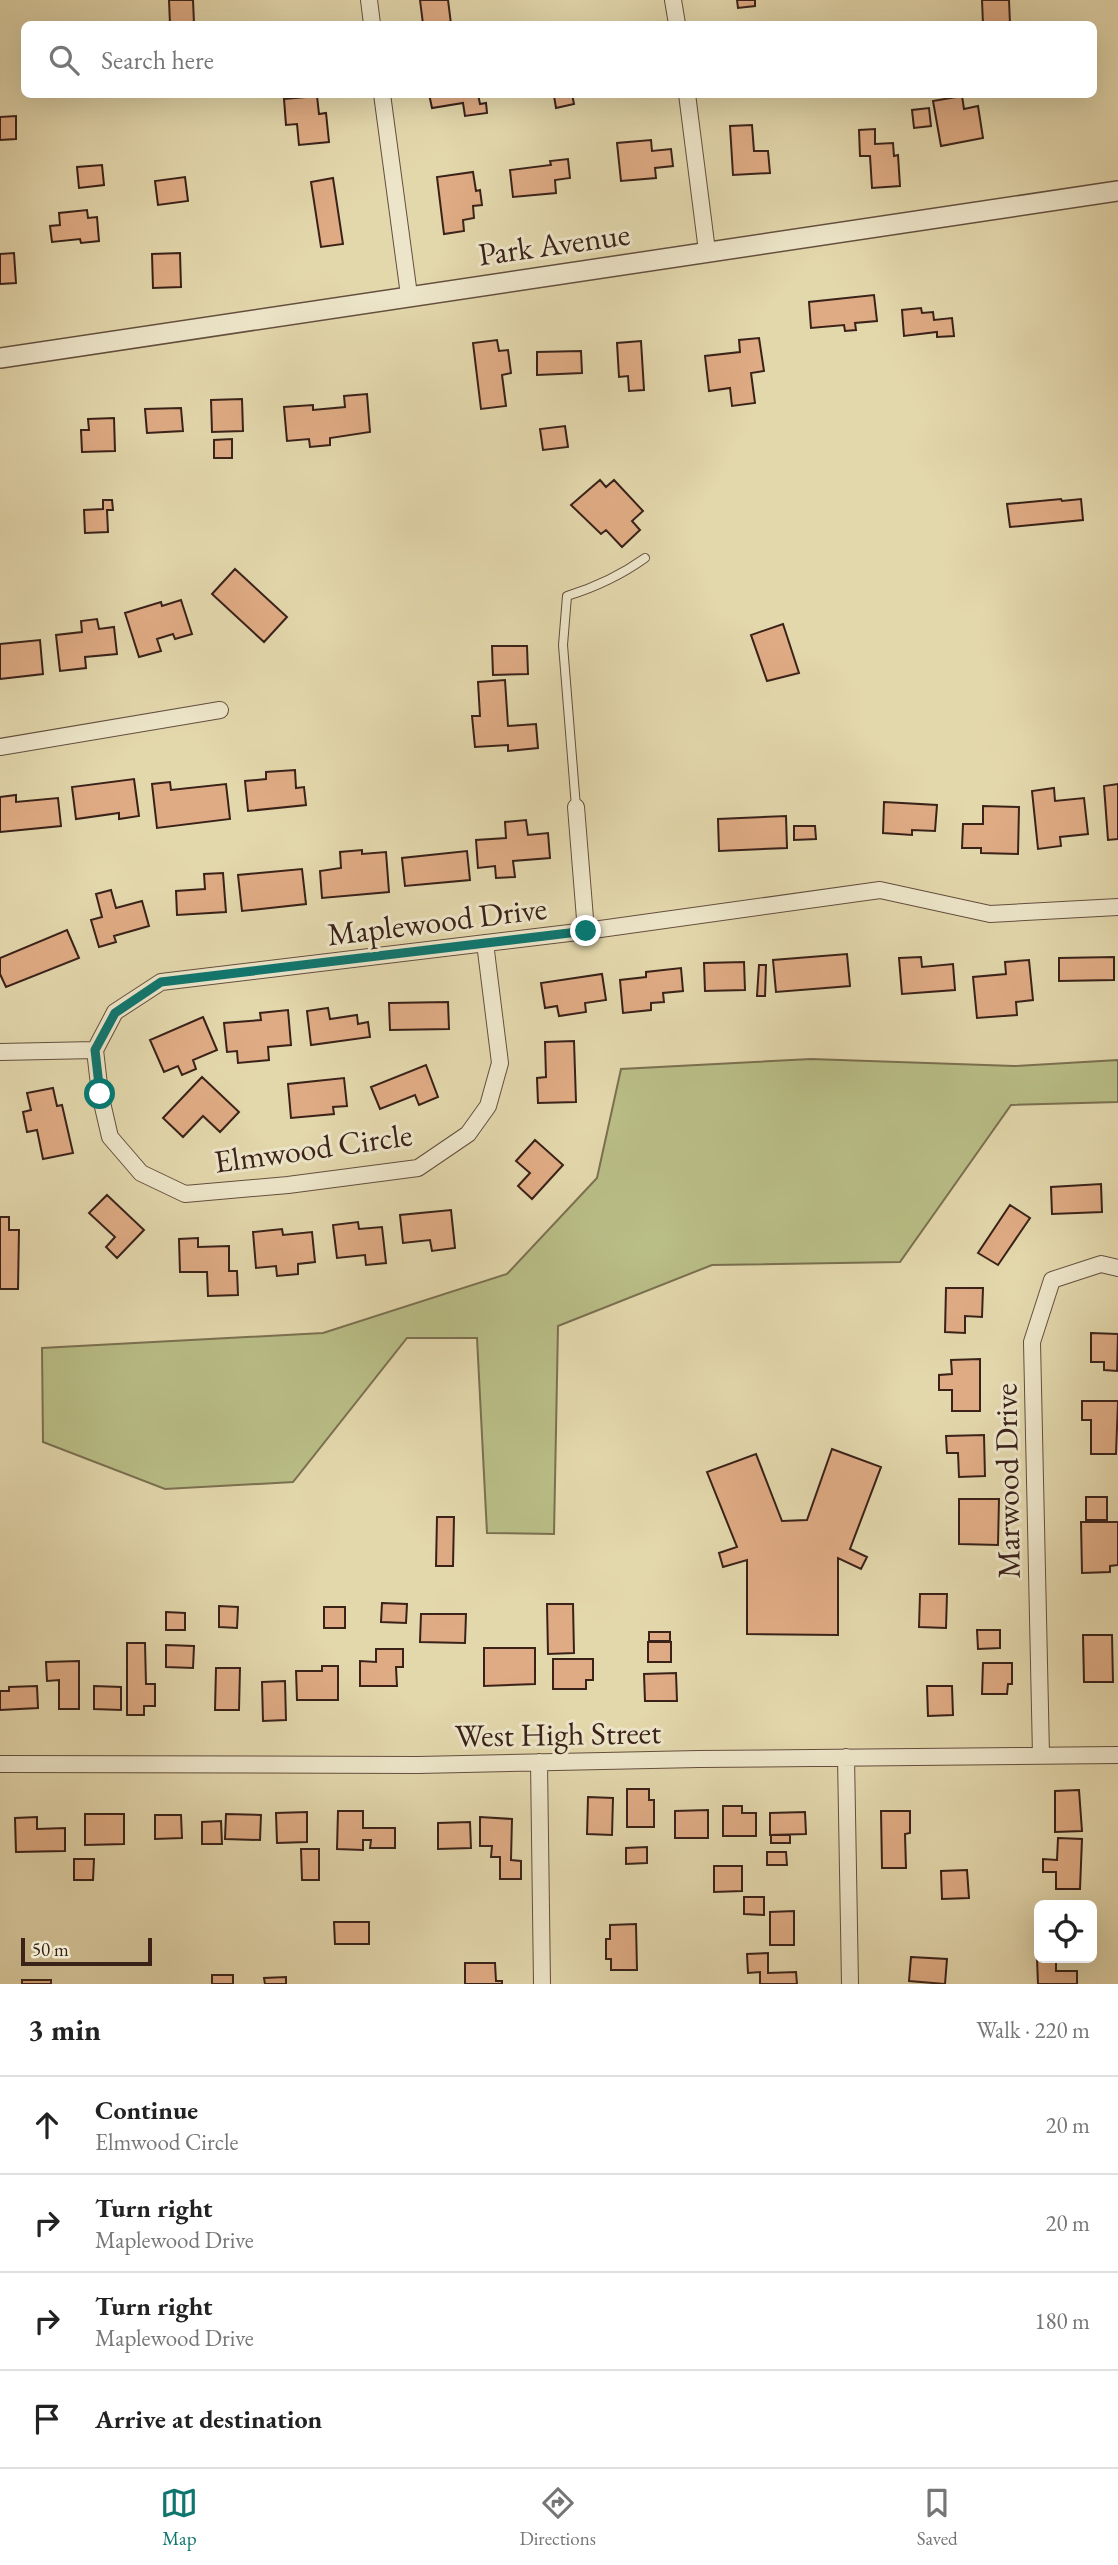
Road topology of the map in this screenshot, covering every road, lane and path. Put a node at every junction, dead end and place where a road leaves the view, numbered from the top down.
1 (369, 0) edge
2 (674, 0) edge
3 (372, 21) edge
4 (677, 21) edge
5 (383, 98) edge
6 (688, 98) edge
7 (1118, 191) edge
8 (708, 251) junction
9 (409, 295) junction
10 (0, 358) edge
11 (645, 558) dead end
12 (220, 710) dead end
13 (0, 747) edge
14 (576, 807) joint
15 (1118, 907) edge
16 (586, 931) junction
17 (485, 943) junction
18 (95, 1050) junction
19 (0, 1052) edge
20 (1118, 1268) edge
21 (1041, 1755) junction
22 (1118, 1755) edge
23 (846, 1757) junction
24 (539, 1762) junction
25 (0, 1764) edge
26 (542, 1984) edge
27 (850, 1984) edge

1 - 3 street
2 - 4 street
5 - 9 street
6 - 8 street
7 - 8 street, Park Avenue
8 - 9 street, Park Avenue
9 - 10 street, Park Avenue
11 - 14 lane
12 - 13 street
14 - 16 street
15 - 16 street, Maplewood Drive
16 - 17 street, Maplewood Drive
17 - 18 street, Maplewood Drive
17 - 18 street, Elmwood Circle
18 - 19 street
20 - 21 street, Marwood Drive
21 - 22 street, West High Street
21 - 23 street, West High Street
23 - 24 street, West High Street
23 - 27 street
24 - 25 street, West High Street
24 - 26 street

